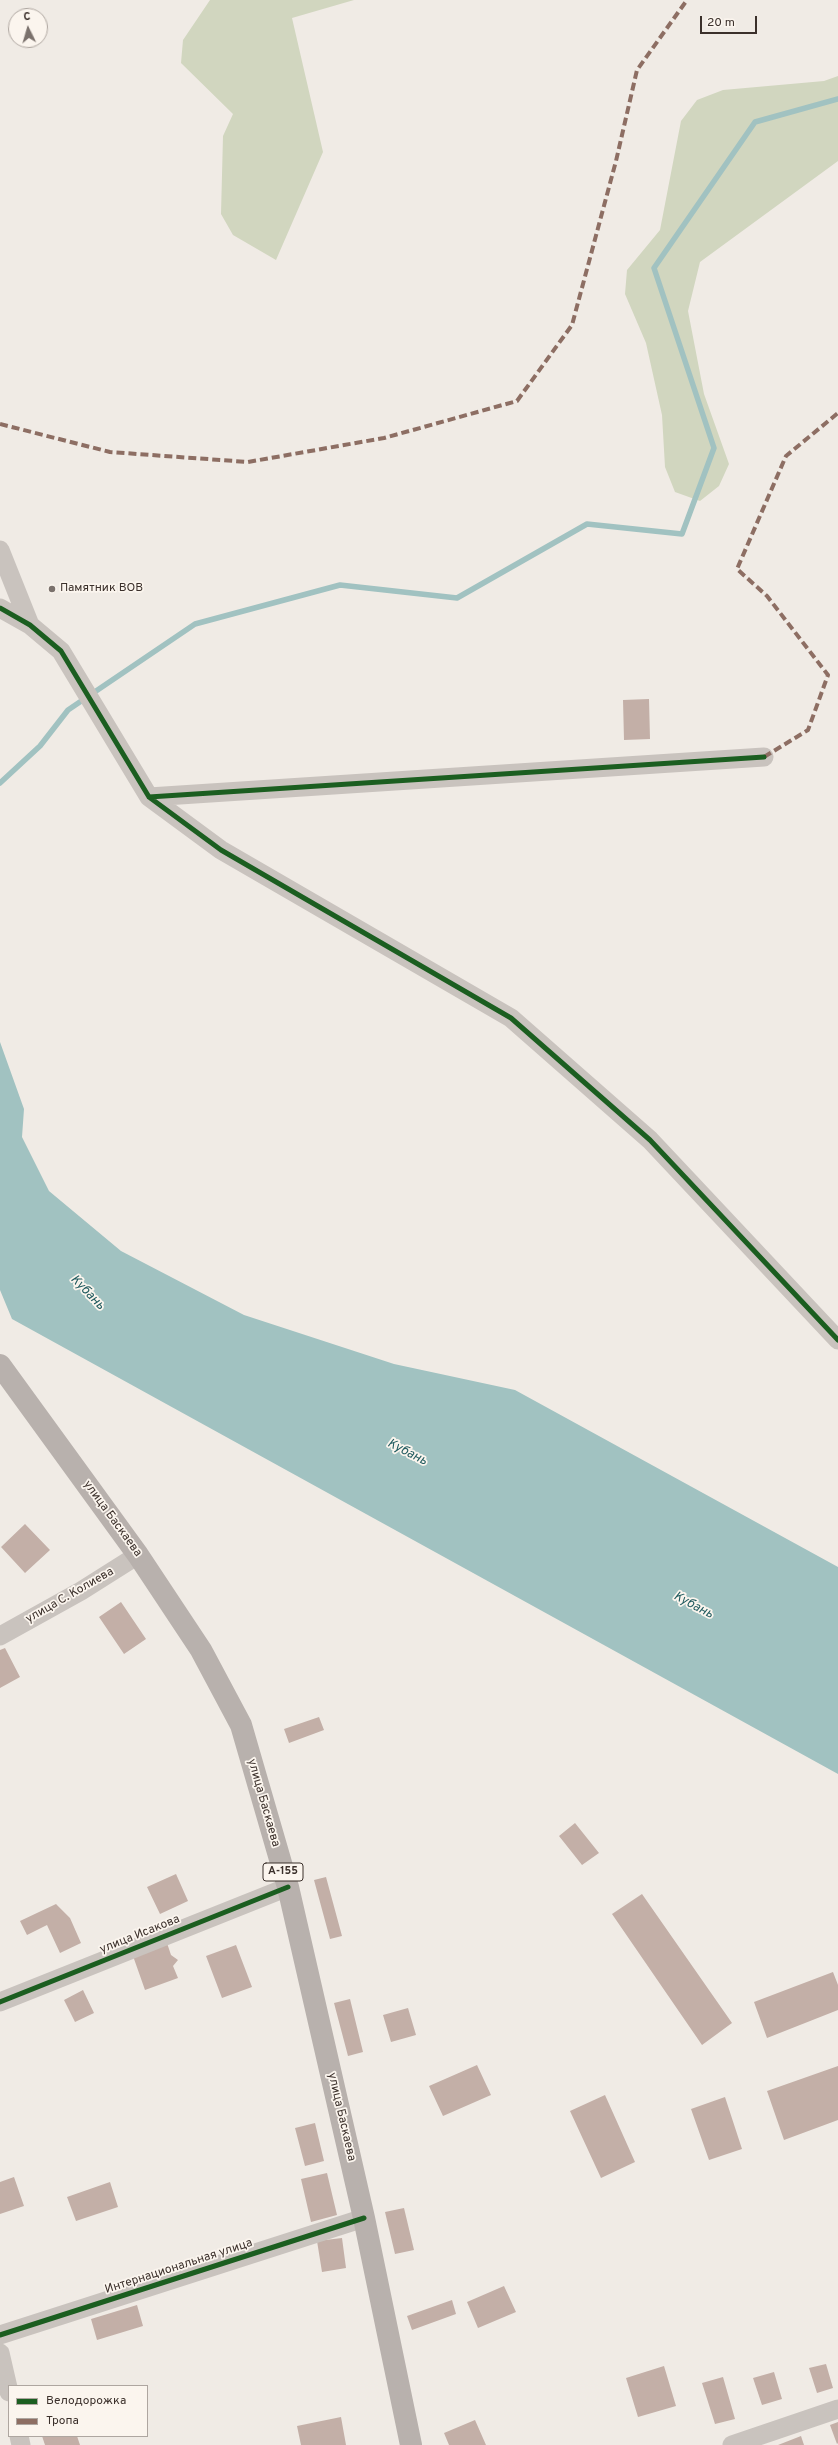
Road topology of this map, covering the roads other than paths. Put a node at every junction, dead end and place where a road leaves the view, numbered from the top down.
1 (0, 550) edge
2 (0, 608) edge
3 (30, 625) junction
4 (764, 757) dead end
5 (149, 797) junction
6 (838, 1340) edge
7 (0, 1365) edge
8 (138, 1555) junction
9 (0, 1636) edge
10 (288, 1887) junction
11 (0, 2002) edge
12 (364, 2218) junction
13 (0, 2335) edge
14 (0, 2353) edge
15 (8, 2388) edge
16 (838, 2409) edge
17 (411, 2445) edge
18 (732, 2445) edge

1 - 3 street
2 - 3 street
3 - 5 street
4 - 5 street
5 - 6 street
7 - 8 main road, улица Баскаева / А-155
8 - 9 street, улица С. Колиева
8 - 10 main road, улица Баскаева / А-155
10 - 11 street, улица Исакова
10 - 12 main road, улица Баскаева / А-155
12 - 13 street, Интернациональная улица
12 - 17 main road, улица Баскаева / А-155
14 - 15 street
16 - 18 street

